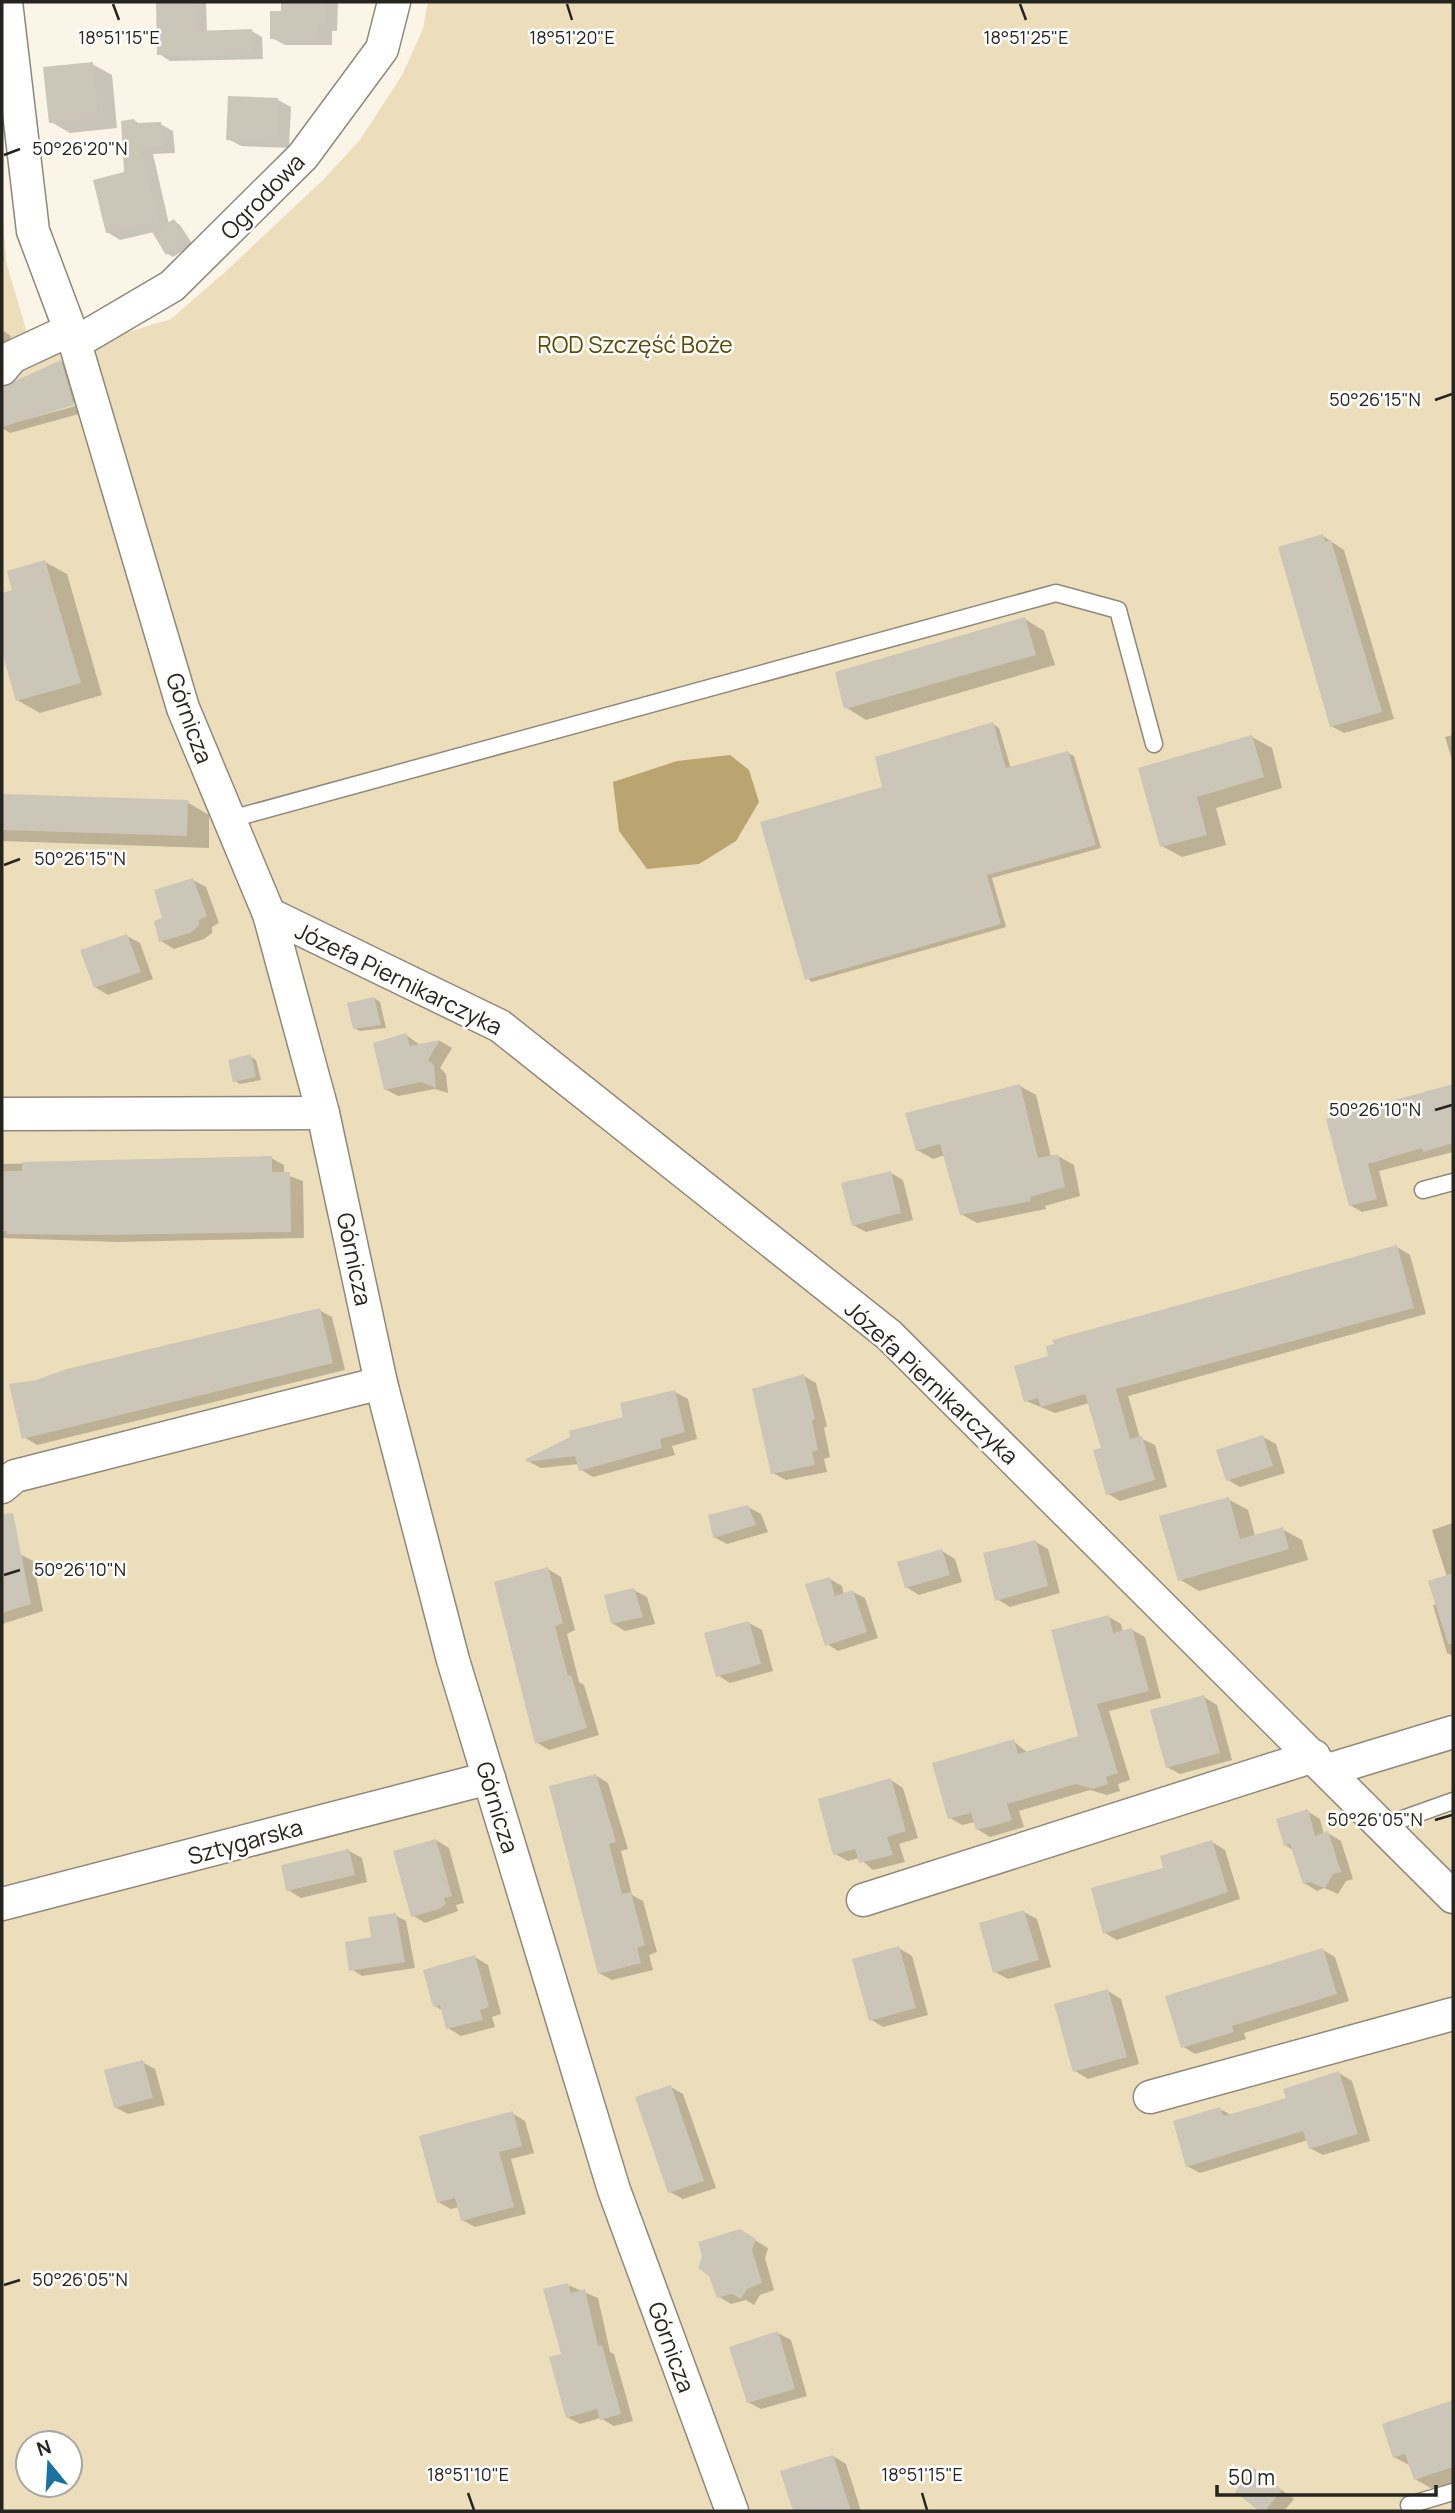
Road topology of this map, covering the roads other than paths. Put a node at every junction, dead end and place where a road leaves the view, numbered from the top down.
1 (6, 2) edge
2 (394, 2) edge
3 (73, 337) junction
4 (2, 369) edge
5 (1154, 744) dead end
6 (230, 819) junction
7 (269, 914) junction
8 (323, 1113) junction
9 (2, 1114) edge
10 (1453, 1182) edge
11 (1423, 1190) dead end
12 (381, 1383) junction
13 (2, 1487) edge
14 (1453, 1732) edge
15 (1321, 1763) junction
16 (489, 1778) junction
17 (1453, 1801) edge
18 (1383, 1826) junction
19 (1453, 1897) edge
20 (863, 1900) dead end
21 (2, 1904) edge
22 (1453, 2014) edge
23 (1150, 2097) dead end
24 (1453, 2492) edge
25 (732, 2511) edge
26 (1414, 2511) edge

1 - 3 street, Górnicza
2 - 3 street, Ogrodowa
3 - 4 street, Ogrodowa
3 - 6 street, Górnicza
5 - 6 lane
6 - 7 street, Górnicza
7 - 8 street, Górnicza
7 - 15 street, Józefa Piernikarczyka
8 - 9 street
8 - 12 street, Górnicza
10 - 11 lane
12 - 13 street
12 - 16 street, Górnicza
14 - 15 street
15 - 18 street, Józefa Piernikarczyka
15 - 20 street
16 - 21 street, Sztygarska
16 - 25 street, Górnicza
17 - 18 lane
18 - 19 street, Józefa Piernikarczyka
22 - 23 street
24 - 26 lane

